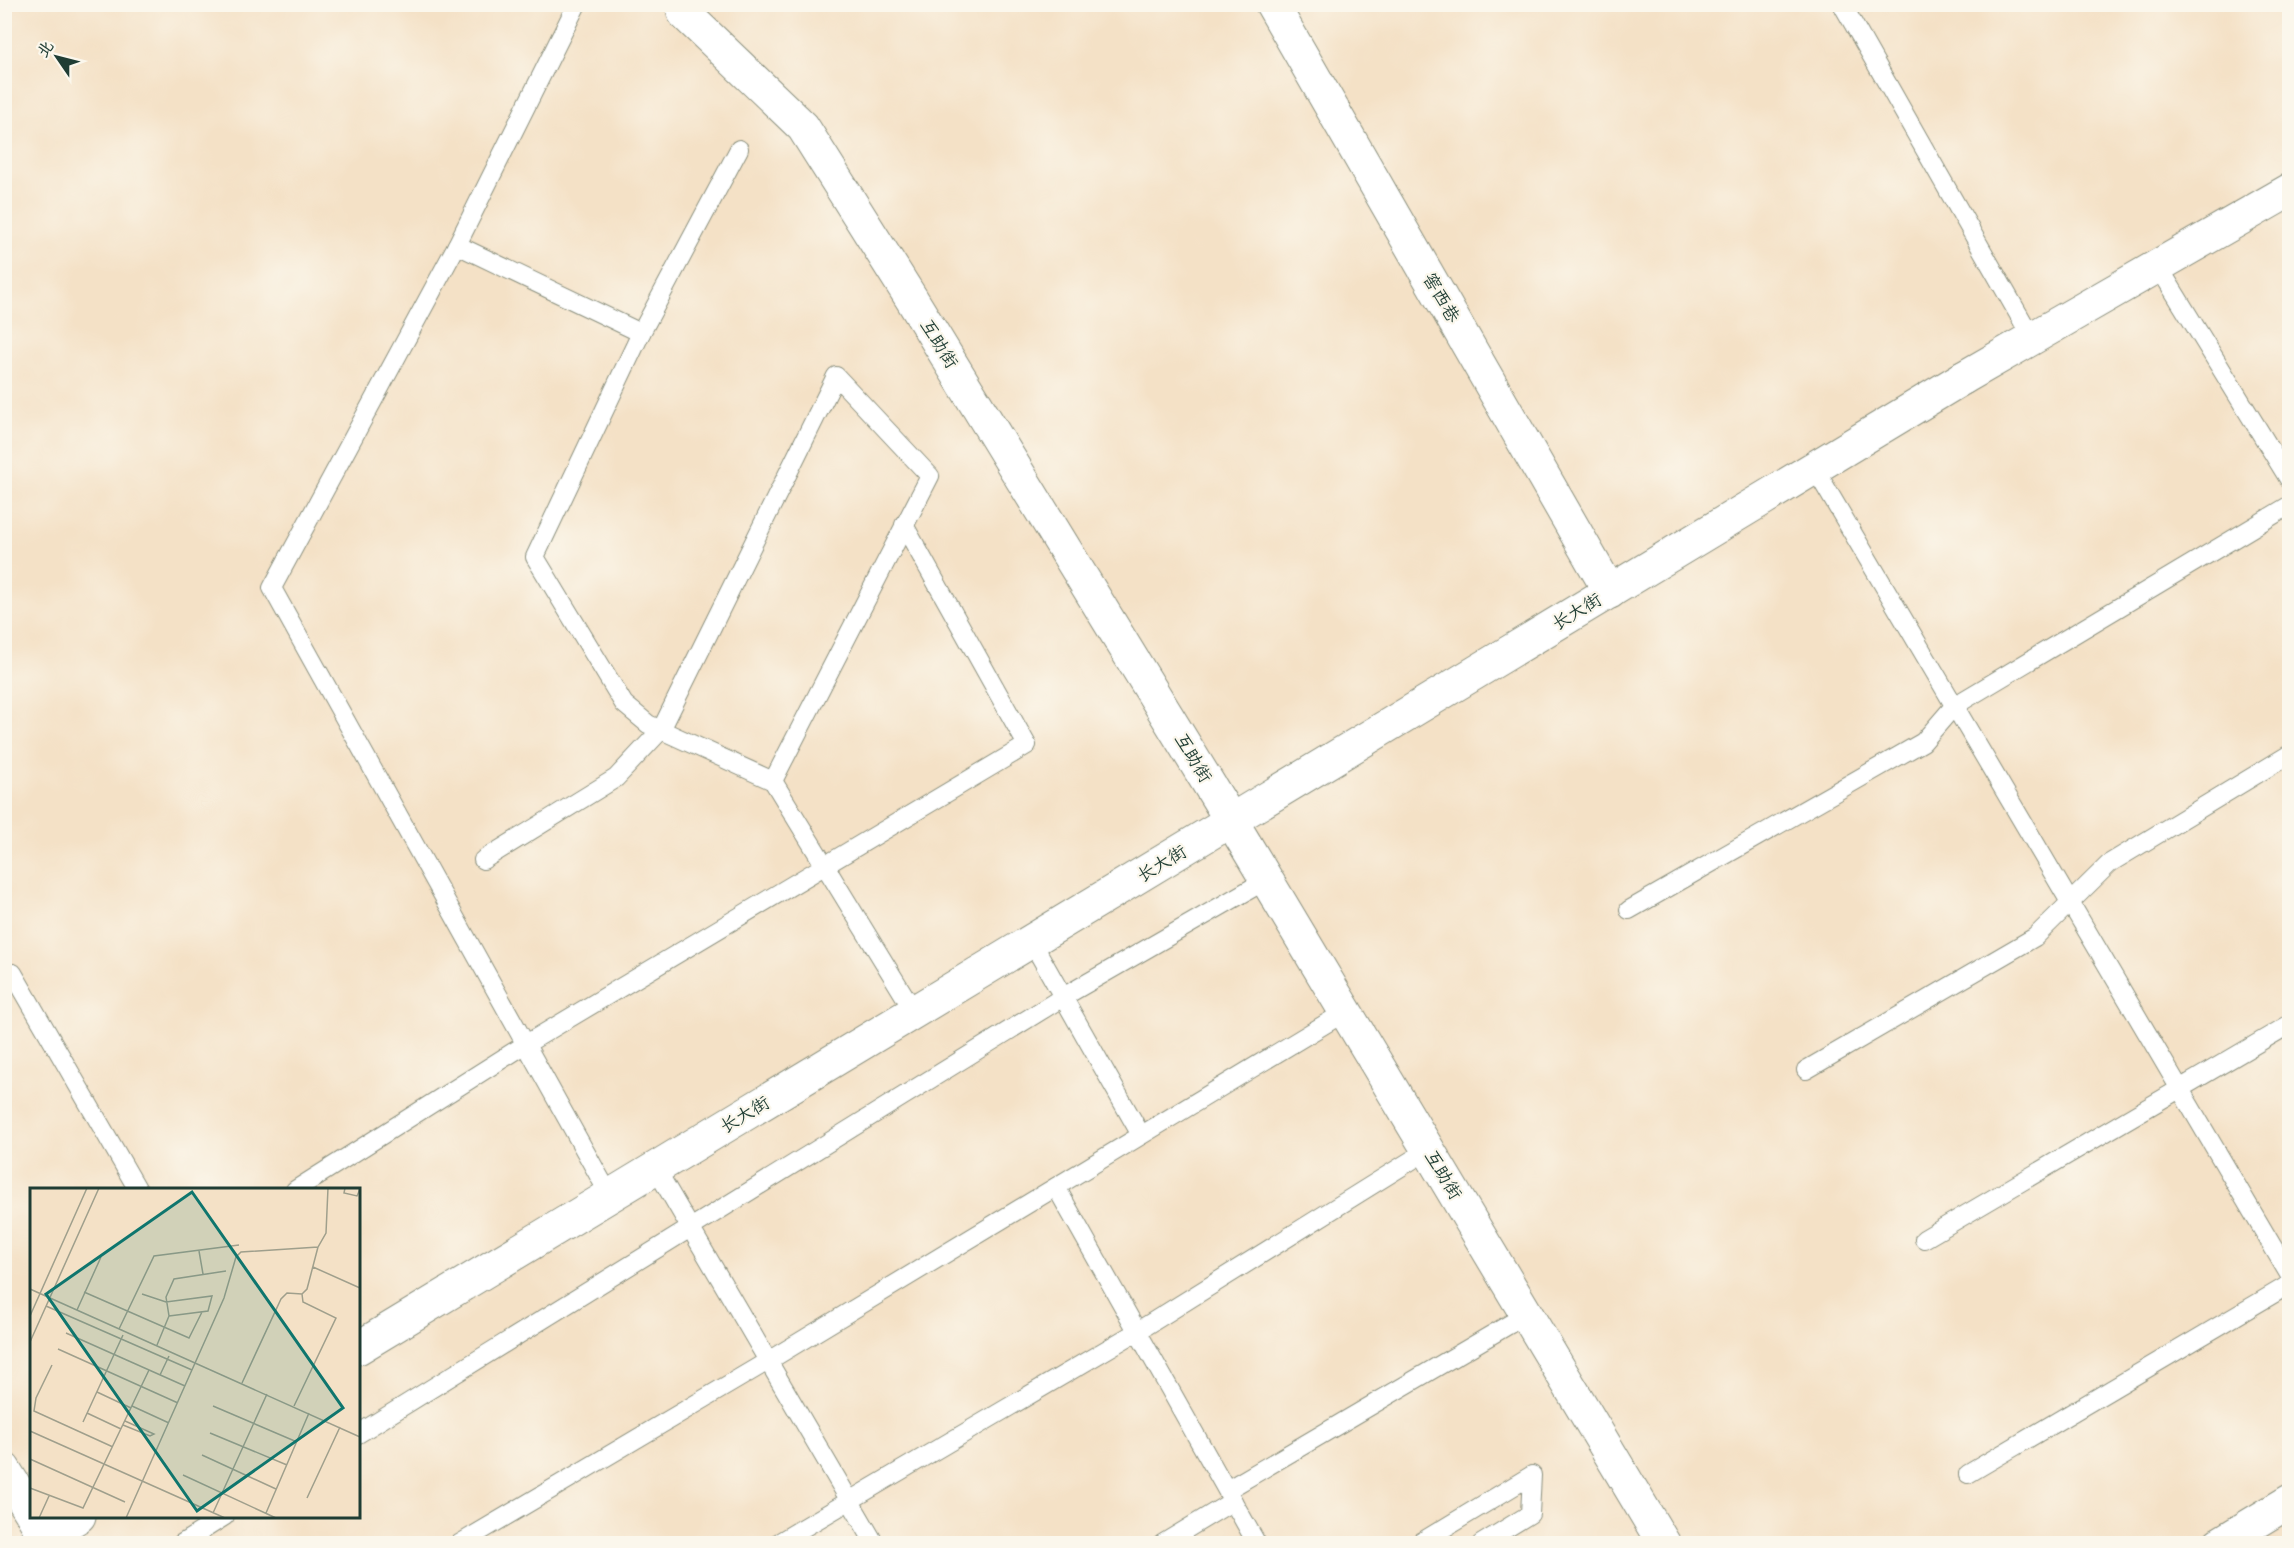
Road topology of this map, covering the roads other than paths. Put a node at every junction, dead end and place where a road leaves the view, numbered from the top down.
1 (577, 4) edge
2 (682, 4) edge
3 (1272, 4) edge
4 (1842, 4) edge
5 (739, 149) dead end
6 (2289, 190) edge
7 (457, 245) junction
8 (2158, 266) junction
9 (641, 333) junction
10 (2032, 338) junction
11 (1815, 469) junction
12 (2289, 481) edge
13 (2289, 505) edge
14 (904, 525) junction
15 (1610, 592) junction
16 (1954, 706) junction
17 (661, 730) junction
18 (2289, 754) edge
19 (773, 781) junction
20 (1232, 822) junction
21 (483, 860) dead end
22 (824, 864) junction
23 (1266, 880) junction
24 (2070, 903) junction
25 (1629, 910) dead end
26 (1032, 942) junction
27 (13, 973) dead end
28 (1063, 997) junction
29 (1346, 1012) junction
30 (915, 1013) junction
31 (2289, 1024) edge
32 (526, 1044) junction
33 (1806, 1070) dead end
34 (2179, 1089) junction
35 (1141, 1135) junction
36 (1428, 1150) junction
37 (656, 1169) junction
38 (1056, 1187) junction
39 (137, 1188) edge
40 (298, 1188) edge
41 (610, 1196) junction
42 (692, 1228) junction
43 (1924, 1239) dead end
44 (2289, 1276) edge
45 (2289, 1284) edge
46 (1527, 1314) junction
47 (1138, 1331) junction
48 (360, 1347) edge
49 (768, 1361) junction
50 (360, 1433) edge
51 (4, 1469) edge
52 (1968, 1474) dead end
53 (1230, 1495) junction
54 (849, 1500) junction
55 (2289, 1501) edge
56 (30, 1516) edge
57 (74, 1518) edge
58 (222, 1518) edge
59 (38, 1531) edge
60 (181, 1544) edge
61 (459, 1544) edge
62 (776, 1544) edge
63 (875, 1544) edge
64 (1162, 1544) edge
65 (1257, 1544) edge
66 (1418, 1544) edge
67 (1480, 1544) edge
68 (1664, 1544) edge
69 (2219, 1544) edge

1 - 7 lane
2 - 20 street, 互助街
3 - 15 street, 窖西巷
4 - 10 lane
5 - 9 lane
6 - 8 street, 长大街
7 - 9 lane
7 - 32 lane
8 - 10 street, 长大街
8 - 12 lane
9 - 17 lane
10 - 11 street, 长大街
11 - 15 street, 长大街
11 - 16 lane
13 - 16 lane
14 - 17 lane
14 - 19 lane
14 - 22 lane
15 - 20 street, 长大街
16 - 24 lane
16 - 25 lane
17 - 19 lane
17 - 21 lane
18 - 24 lane
19 - 22 lane
20 - 23 street, 互助街
20 - 26 street, 长大街
22 - 30 lane
22 - 32 lane
23 - 28 lane
23 - 29 street, 互助街
24 - 33 lane
24 - 34 lane
26 - 28 lane
26 - 30 street, 长大街
27 - 39 lane
28 - 35 lane
28 - 42 lane
29 - 35 lane
29 - 36 street, 互助街
30 - 37 street, 长大街
31 - 34 lane
32 - 40 lane
32 - 41 lane
34 - 43 lane
34 - 44 lane
35 - 38 lane
36 - 46 street, 互助街
36 - 47 lane
37 - 41 street, 长大街
37 - 42 lane
38 - 47 lane
38 - 49 lane
41 - 48 street, 长大街
42 - 49 lane
42 - 50 lane
45 - 52 lane
46 - 53 lane
46 - 68 street, 互助街
47 - 53 lane
47 - 54 lane
49 - 54 lane
49 - 61 lane
51 - 56 street
53 - 64 lane
53 - 65 lane
54 - 62 lane
54 - 63 lane
55 - 69 street
57 - 59 street
58 - 60 lane
66 - 67 lane

